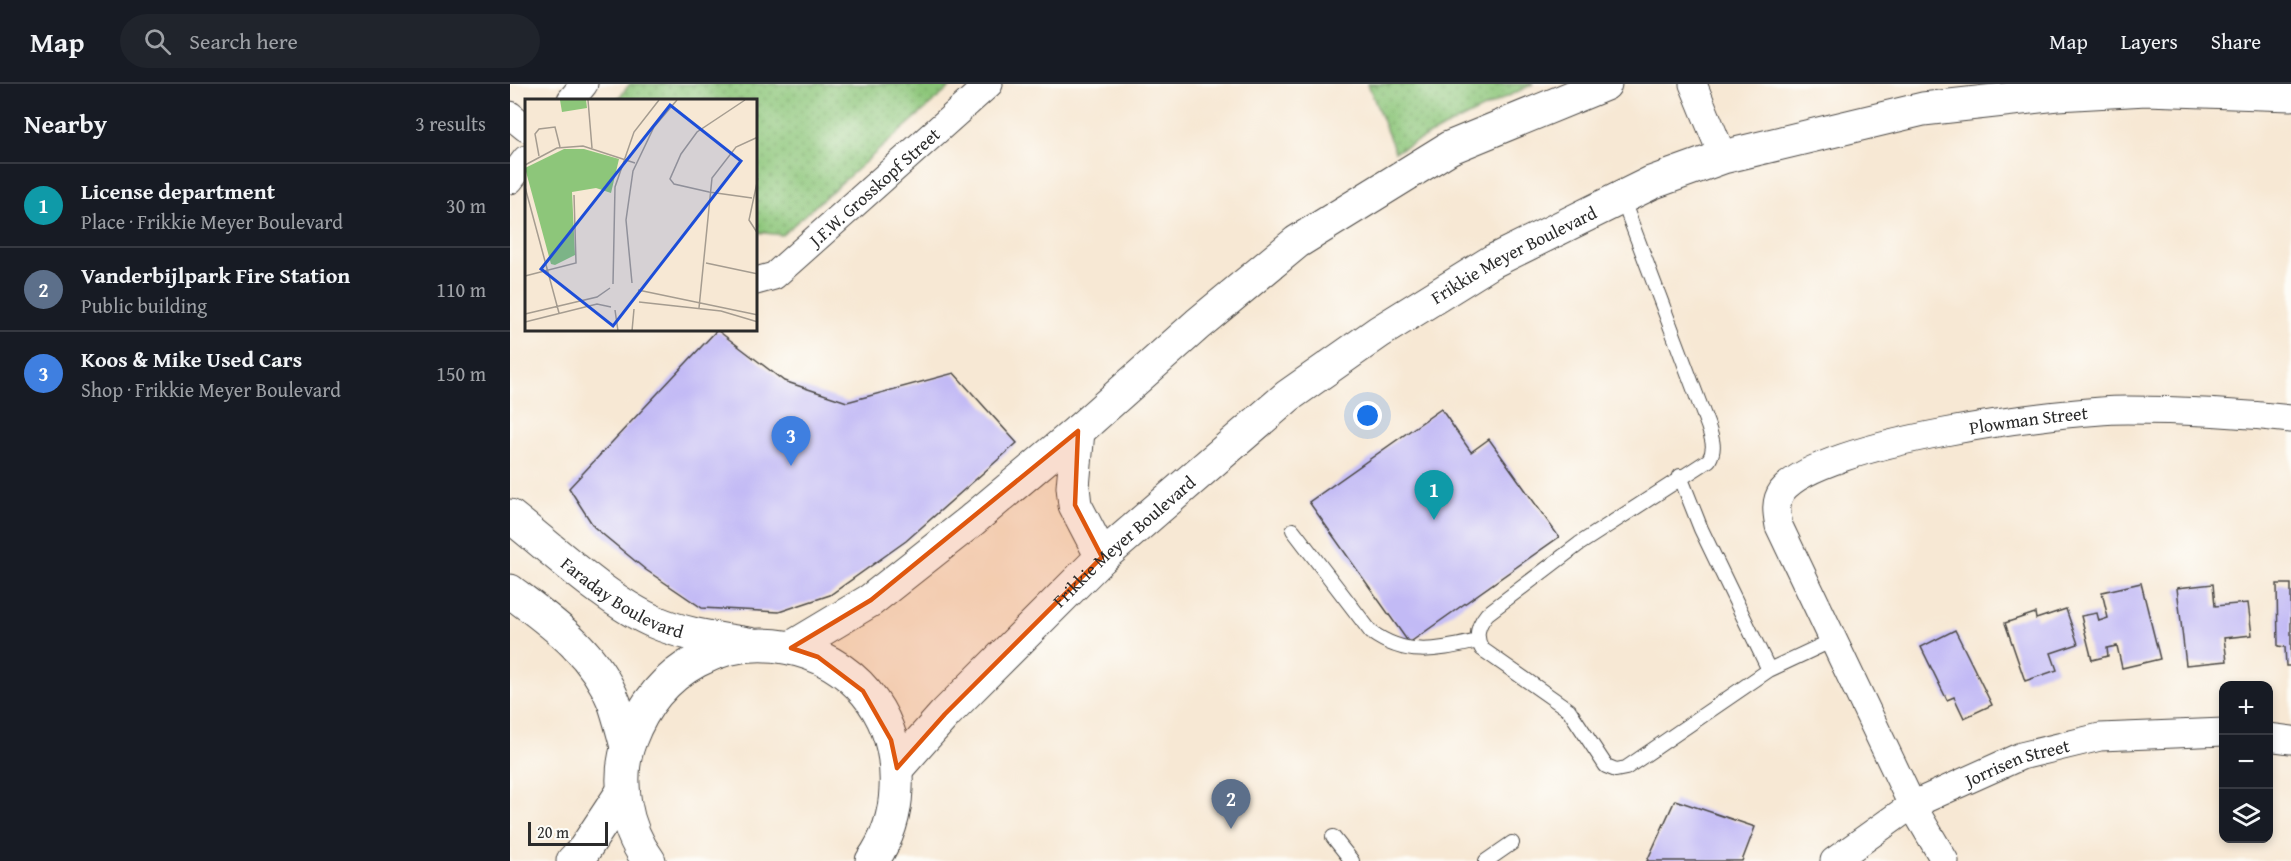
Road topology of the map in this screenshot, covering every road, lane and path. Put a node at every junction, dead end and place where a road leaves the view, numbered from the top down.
1 (584, 84) edge
2 (989, 84) edge
3 (1605, 84) edge
4 (1693, 84) edge
5 (2291, 94) edge
6 (573, 99) edge
7 (510, 115) edge
8 (525, 127) edge
9 (1723, 157) junction
10 (525, 160) edge
11 (510, 180) edge
12 (1622, 198) junction
13 (758, 280) edge
14 (2291, 419) edge
15 (1078, 431) junction
16 (1680, 476) junction
17 (510, 516) edge
18 (1293, 530) dead end
19 (1102, 557) junction
20 (510, 591) edge
21 (1833, 640) junction
22 (1478, 641) junction
23 (750, 644) junction
24 (791, 648) junction
25 (1769, 670) junction
26 (2219, 732) edge
27 (2273, 739) edge
28 (2291, 741) edge
29 (627, 747) junction
30 (897, 768) junction
31 (623, 791) junction
32 (1912, 806) junction
33 (1333, 837) dead end
34 (1512, 843) dead end
35 (879, 857) edge
36 (573, 861) edge
37 (649, 861) edge
38 (1352, 861) edge
39 (1486, 861) edge
40 (1834, 861) edge
41 (1945, 861) edge

1 - 6 street
2 - 13 street, J.F.W. Grosskopf Street
3 - 15 main road
4 - 9 street
5 - 9 main road, Frikkie Meyer Boulevard
7 - 8 street
9 - 12 main road, Frikkie Meyer Boulevard
10 - 11 street
12 - 16 lane
12 - 19 main road, Frikkie Meyer Boulevard
14 - 21 street, Plowman Street
15 - 19 main road
15 - 24 main road
16 - 22 lane
16 - 25 lane
17 - 23 main road, Faraday Boulevard
18 - 22 lane
19 - 30 main road, Frikkie Meyer Boulevard
20 - 29 main road
21 - 25 lane
21 - 32 street
22 - 25 lane
23 - 24 main road
23 - 29 main road
24 - 30 main road
26 - 32 street, Jorrisen Street
27 - 28 street
29 - 31 main road
30 - 35 main road
31 - 36 main road
31 - 37 main road
32 - 40 street, Jorrisen Street
32 - 41 street
33 - 38 lane
34 - 39 lane

